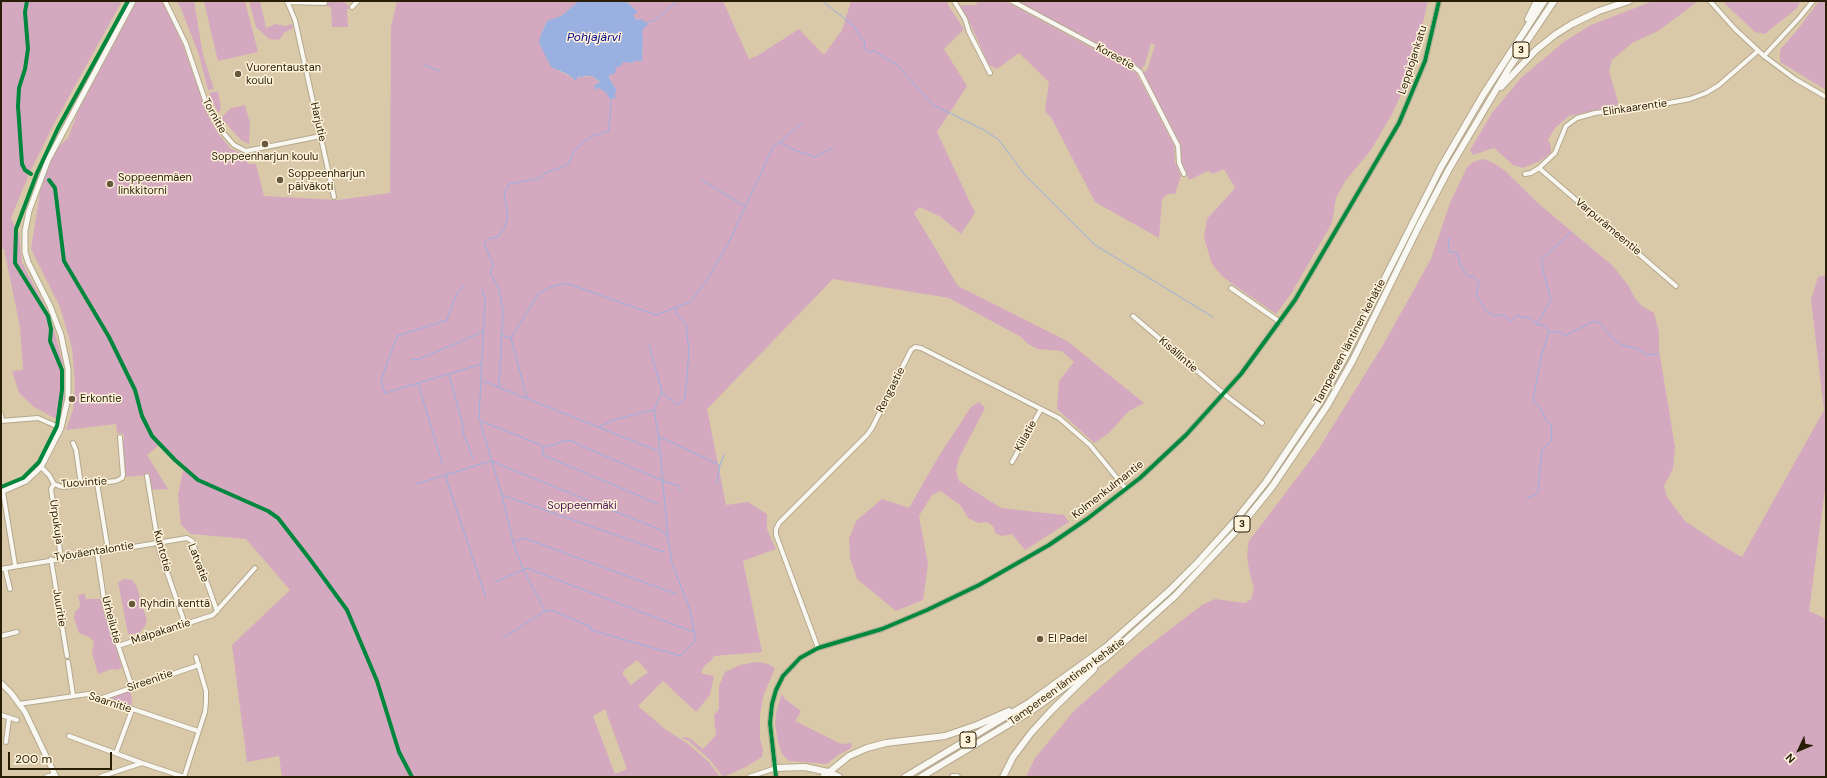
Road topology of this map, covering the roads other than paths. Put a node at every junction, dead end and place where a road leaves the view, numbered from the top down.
1 (133, 1) edge
2 (165, 1) edge
3 (358, 1) edge
4 (954, 1) edge
5 (1012, 1) edge
6 (1439, 1) edge
7 (1537, 1) edge
8 (1544, 1) edge
9 (1554, 1) edge
10 (1629, 1) edge
11 (1710, 1) edge
12 (1813, 1) edge
13 (287, 2) edge
14 (325, 3) dead end
15 (352, 7) dead end
16 (1522, 34) junction
17 (1758, 51) junction
18 (1764, 56) junction
19 (990, 73) dead end
20 (1826, 97) edge
21 (1489, 100) junction
22 (1399, 123) joint
23 (321, 136) junction
24 (1539, 168) junction
25 (1184, 174) dead end
26 (1525, 174) dead end
27 (334, 197) dead end
28 (1676, 286) dead end
29 (1231, 288) dead end
30 (1133, 316) dead end
31 (1280, 322) junction
32 (1224, 394) junction
33 (1041, 409) junction
34 (1, 414) edge
35 (1, 421) edge
36 (1262, 423) dead end
37 (61, 428) junction
38 (120, 437) dead end
39 (73, 443) dead end
40 (1012, 462) dead end
41 (41, 467) junction
42 (147, 476) dead end
43 (97, 483) junction
44 (54, 484) junction
45 (81, 485) junction
46 (1126, 489) junction
47 (2, 492) edge
48 (187, 538) joint
49 (158, 542) junction
50 (108, 550) junction
51 (97, 552) junction
52 (61, 558) junction
53 (52, 559) junction
54 (15, 565) junction
55 (3, 568) edge
56 (255, 568) dead end
57 (10, 589) dead end
58 (217, 611) junction
59 (185, 624) junction
60 (17, 632) dead end
61 (1, 636) edge
62 (118, 646) junction
63 (818, 648) junction
64 (67, 656) dead end
65 (196, 657) dead end
66 (1107, 657) junction
67 (68, 662) dead end
68 (199, 665) junction
69 (1, 683) edge
70 (132, 687) junction
71 (73, 695) junction
72 (102, 698) junction
73 (1030, 702) junction
74 (19, 704) junction
75 (132, 710) junction
76 (1, 715) edge
77 (9, 718) junction
78 (17, 720) dead end
79 (198, 732) junction
80 (69, 736) dead end
81 (6, 742) dead end
82 (116, 753) junction
83 (142, 764) junction
84 (776, 768) junction
85 (828, 772) junction
86 (55, 775) edge
87 (46, 777) edge
88 (100, 777) edge
89 (184, 777) edge
90 (749, 777) edge
91 (776, 777) edge
92 (823, 777) edge
93 (839, 777) edge
94 (905, 777) edge
95 (921, 777) edge
96 (953, 777) edge
97 (957, 777) edge
98 (1003, 777) edge

1 - 37 main road
2 - 23 street, Tornitie
3 - 15 street
4 - 19 street
5 - 25 street, Koreetie
6 - 22 street, Leppiojankatu
7 - 16 highway
8 - 16 highway, Tampereen läntinen kehätie / 3
9 - 21 highway, Tampereen läntinen kehätie / 3
10 - 21 highway
11 - 17 street
12 - 18 street
13 - 14 street
13 - 23 street, Harjutie
16 - 73 highway, Tampereen läntinen kehätie / 3
17 - 18 street
17 - 24 street, Elinkaarentie
18 - 20 street
21 - 66 highway, Tampereen läntinen kehätie / 3
22 - 31 street, Kolmenkulmantie
23 - 27 street, Harjutie
24 - 26 street, Elinkaarentie
24 - 28 street, Varpurämeentie
29 - 31 street
30 - 32 street, Kisällintie
31 - 32 street, Kolmenkulmantie
32 - 36 street, Kisällintie
32 - 46 street, Kolmenkulmantie
33 - 40 street, Kiilatie
33 - 46 street, Rengastie
33 - 63 street, Rengastie
34 - 35 street
35 - 37 street
37 - 41 main road
38 - 43 street, Tuovintie
39 - 45 street
41 - 44 street, Urpukuja
41 - 47 main road
42 - 49 street, Kuntotie
43 - 45 street, Tuovintie
43 - 50 street
44 - 45 street, Tuovintie
44 - 52 street, Urpukuja
46 - 63 street, Kolmenkulmantie
47 - 54 street
48 - 49 street, Työväentalontie
48 - 58 street, Latvatie
49 - 50 street, Työväentalontie
49 - 59 street, Kuntotie
50 - 51 street, Työväentalontie
51 - 52 street, Työväentalontie
51 - 62 street, Urheilutie
52 - 53 street, Työväentalontie
53 - 54 street, Työväentalontie
53 - 64 street, Juuritie
54 - 55 street, Työväentalontie
55 - 57 street
56 - 58 street, Malpakantie
58 - 59 street, Malpakantie
59 - 62 street, Malpakantie
60 - 61 street
62 - 70 street, Urheilutie
63 - 84 street, Kolmenkulmantie
65 - 68 street
66 - 95 highway, Tampereen läntinen kehätie / 3
66 - 98 highway
67 - 71 street
68 - 70 street, Sireenitie
68 - 79 street
69 - 74 main road
70 - 72 street, Sireenitie
71 - 72 street, Saarnitie
71 - 74 street, Saarnitie
72 - 75 street, Saarnitie
73 - 85 highway
73 - 94 highway, Tampereen läntinen kehätie / 3
74 - 86 main road
75 - 79 street, Saarnitie
75 - 82 street
76 - 77 street
77 - 78 street
77 - 81 street
79 - 89 street
80 - 82 street
82 - 83 street
83 - 88 street
83 - 89 street
84 - 85 highway
84 - 90 street
84 - 91 street, Kolmenkulmantie
85 - 92 highway
85 - 93 highway
86 - 87 street
96 - 97 highway

